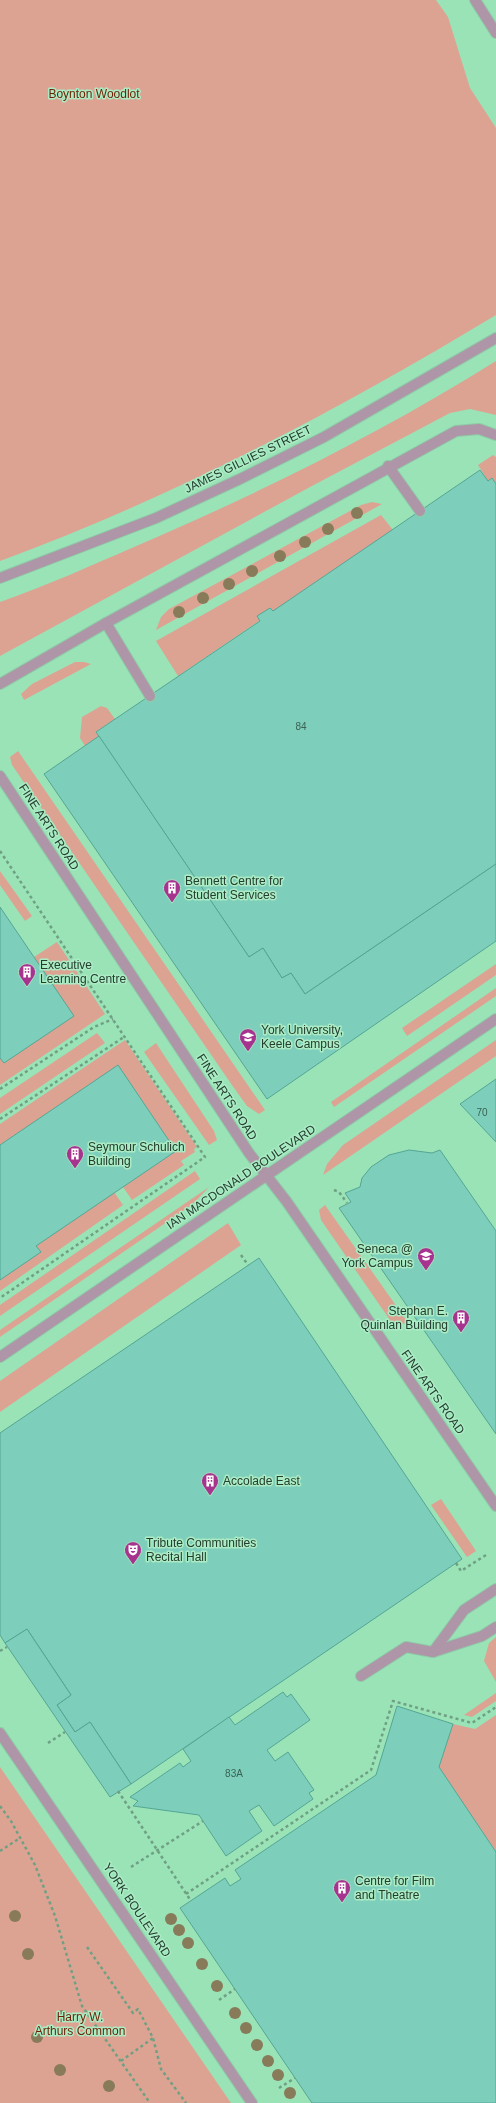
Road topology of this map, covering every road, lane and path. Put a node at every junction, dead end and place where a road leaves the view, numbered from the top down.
1 (475, 0) edge
2 (496, 33) edge
3 (496, 338) edge
4 (496, 435) edge
5 (388, 466) junction
6 (420, 511) dead end
7 (0, 578) edge
8 (106, 623) junction
9 (0, 684) edge
10 (150, 696) dead end
11 (0, 776) edge
12 (0, 851) edge
13 (113, 1019) junction
14 (496, 1019) edge
15 (124, 1037) junction
16 (0, 1089) edge
17 (0, 1119) edge
18 (266, 1175) junction
19 (334, 1190) dead end
20 (347, 1203) dead end
21 (241, 1255) dead end
22 (248, 1265) dead end
23 (0, 1298) edge
24 (0, 1357) edge
25 (496, 1506) edge
26 (486, 1555) dead end
27 (456, 1563) dead end
28 (496, 1589) edge
29 (496, 1627) edge
30 (8, 1647) dead end
31 (0, 1652) edge
32 (433, 1652) junction
33 (360, 1676) dead end
34 (496, 1707) edge
35 (65, 1732) dead end
36 (0, 1733) edge
37 (48, 1743) dead end
38 (118, 1792) dead end
39 (0, 1806) edge
40 (203, 1821) dead end
41 (20, 1838) junction
42 (157, 1850) junction
43 (0, 1851) edge
44 (131, 1867) dead end
45 (186, 1894) junction
46 (191, 1901) dead end
47 (87, 1947) dead end
48 (235, 1989) dead end
49 (219, 2000) dead end
50 (153, 2038) junction
51 (120, 2061) junction
52 (295, 2078) dead end
53 (279, 2088) dead end
54 (150, 2103) edge
55 (186, 2103) edge
56 (252, 2103) edge

1 - 2 street
3 - 7 street, JAMES GILLIES STREET
4 - 5 street
5 - 6 street
5 - 8 street
8 - 9 street
8 - 10 street
11 - 18 street, FINE ARTS ROAD
12 - 13 path
13 - 15 path
13 - 16 path
14 - 18 street, IAN MACDONALD BOULEVARD
15 - 17 path
15 - 23 path
18 - 24 street, IAN MACDONALD BOULEVARD
18 - 25 street, FINE ARTS ROAD
19 - 20 path
21 - 22 path
26 - 27 path
28 - 32 street
29 - 32 street
30 - 31 path
32 - 33 street
34 - 45 path
35 - 37 path
36 - 56 street, YORK BOULEVARD
38 - 42 path
39 - 41 path
40 - 42 path
41 - 43 path
41 - 51 path
42 - 44 path
42 - 45 path
45 - 46 path
47 - 50 path
48 - 49 path
50 - 51 path
50 - 55 path
51 - 54 path
52 - 53 path

